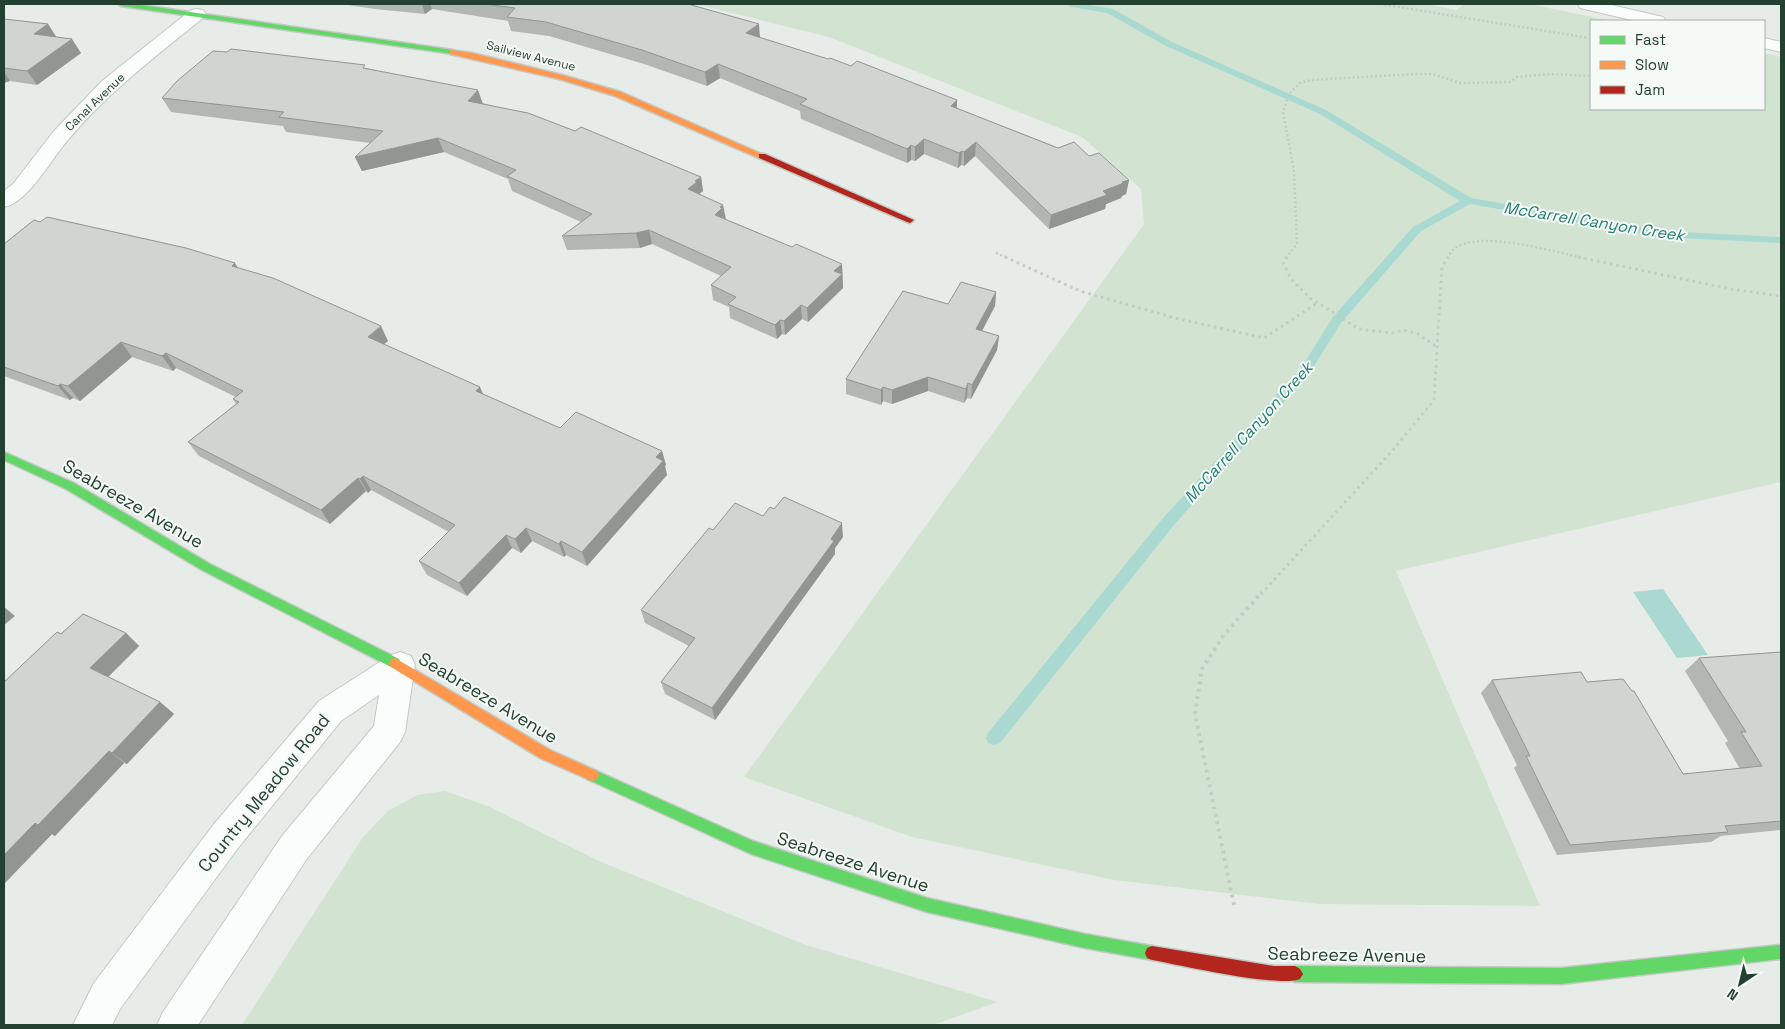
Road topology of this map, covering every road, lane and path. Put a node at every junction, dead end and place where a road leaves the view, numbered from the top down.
1 (121, 4) edge
2 (1380, 4) edge
3 (1586, 4) edge
4 (197, 14) junction
5 (1653, 20) edge
6 (1590, 38) edge
7 (1765, 43) edge
8 (1781, 47) edge
9 (1590, 76) edge
10 (4, 201) edge
11 (910, 220) dead end
12 (996, 253) dead end
13 (1781, 296) edge
14 (1317, 303) junction
15 (1437, 347) junction
16 (4, 456) edge
17 (400, 665) junction
18 (1234, 905) dead end
19 (1781, 952) edge
20 (92, 1025) edge
21 (176, 1025) edge

1 - 4 street, Sailview Avenue
2 - 6 path
3 - 5 street
4 - 10 street, Canal Avenue
4 - 11 street, Sailview Avenue
7 - 8 street
9 - 14 path
12 - 14 path
13 - 15 path
14 - 15 path
15 - 18 path
16 - 17 street, Seabreeze Avenue
17 - 19 street, Seabreeze Avenue
17 - 20 street, Country Meadow Road
17 - 21 street

